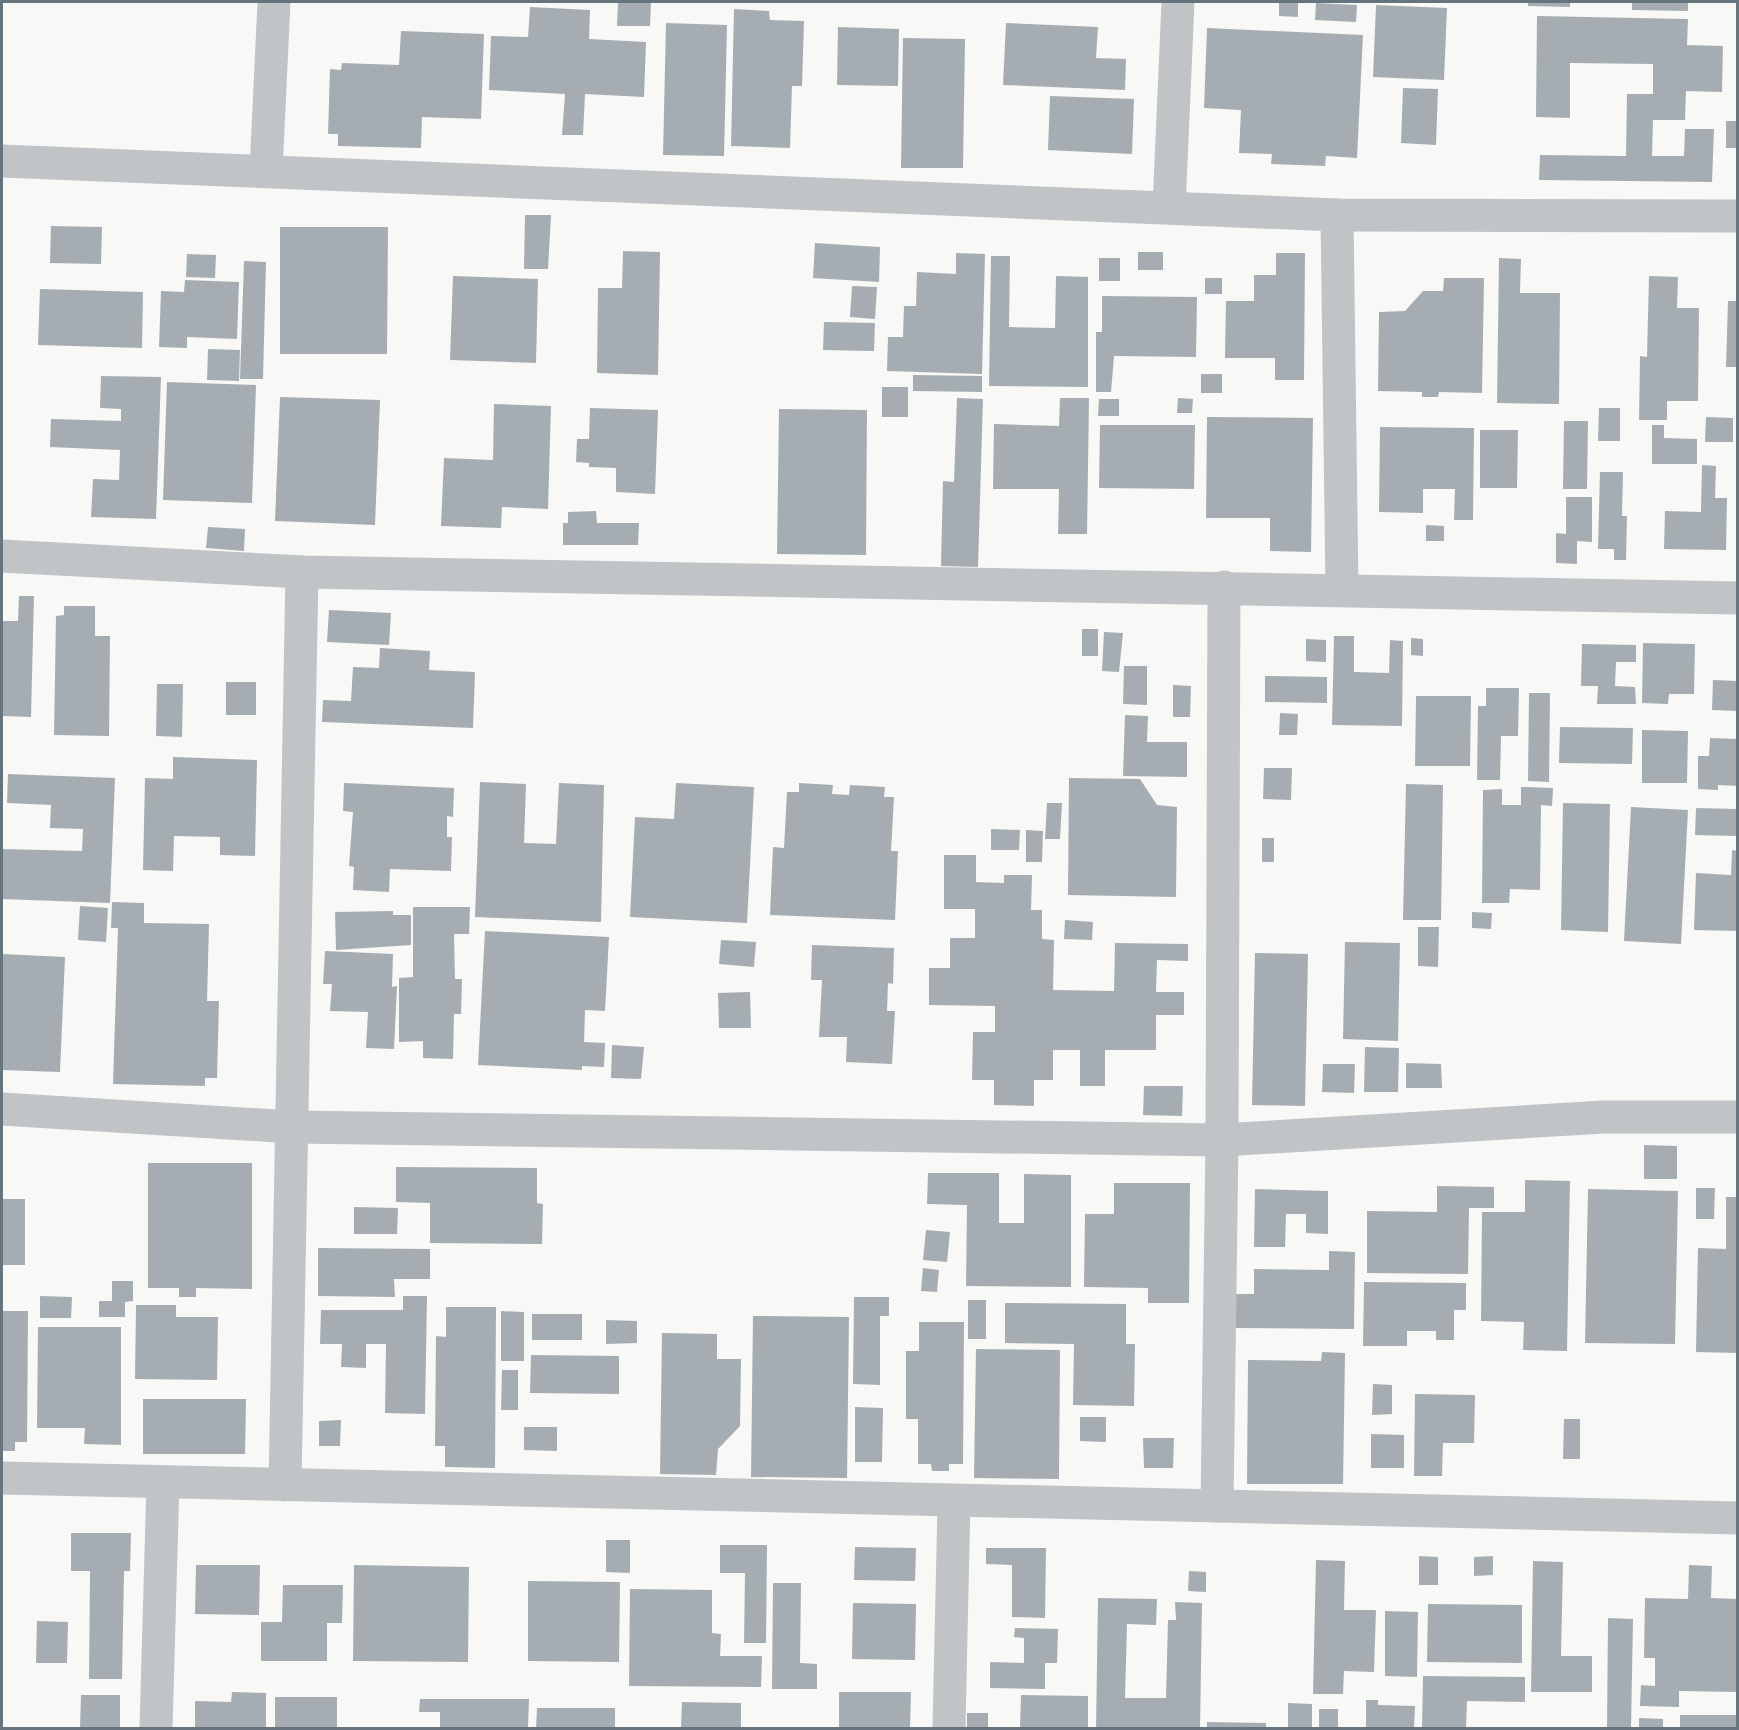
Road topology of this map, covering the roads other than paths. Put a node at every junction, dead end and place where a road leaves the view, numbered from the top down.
1 (274, 2) edge
2 (1178, 2) edge
3 (2, 161) edge
4 (266, 171) junction
5 (1169, 207) junction
6 (1337, 215) junction
7 (1737, 216) edge
8 (2, 556) edge
9 (302, 572) junction
10 (1224, 587) junction
11 (1342, 590) junction
12 (1737, 598) edge
13 (2, 1109) edge
14 (1737, 1117) edge
15 (293, 1127) junction
16 (1222, 1140) junction
17 (2, 1478) edge
18 (163, 1482) junction
19 (285, 1485) junction
20 (954, 1501) junction
21 (1217, 1506) junction
22 (1737, 1518) edge
23 (156, 1728) edge
24 (949, 1728) edge

1 - 4 street
2 - 5 street
3 - 4 street
4 - 5 street
5 - 6 street
6 - 7 street
6 - 11 street
8 - 9 street
9 - 10 street
9 - 15 street
10 - 11 street
10 - 16 street
11 - 12 street
13 - 15 street
14 - 16 street
15 - 16 street
15 - 19 street
16 - 21 street
17 - 18 street
18 - 19 street
18 - 23 street
19 - 20 street
20 - 21 street
20 - 24 street
21 - 22 street

